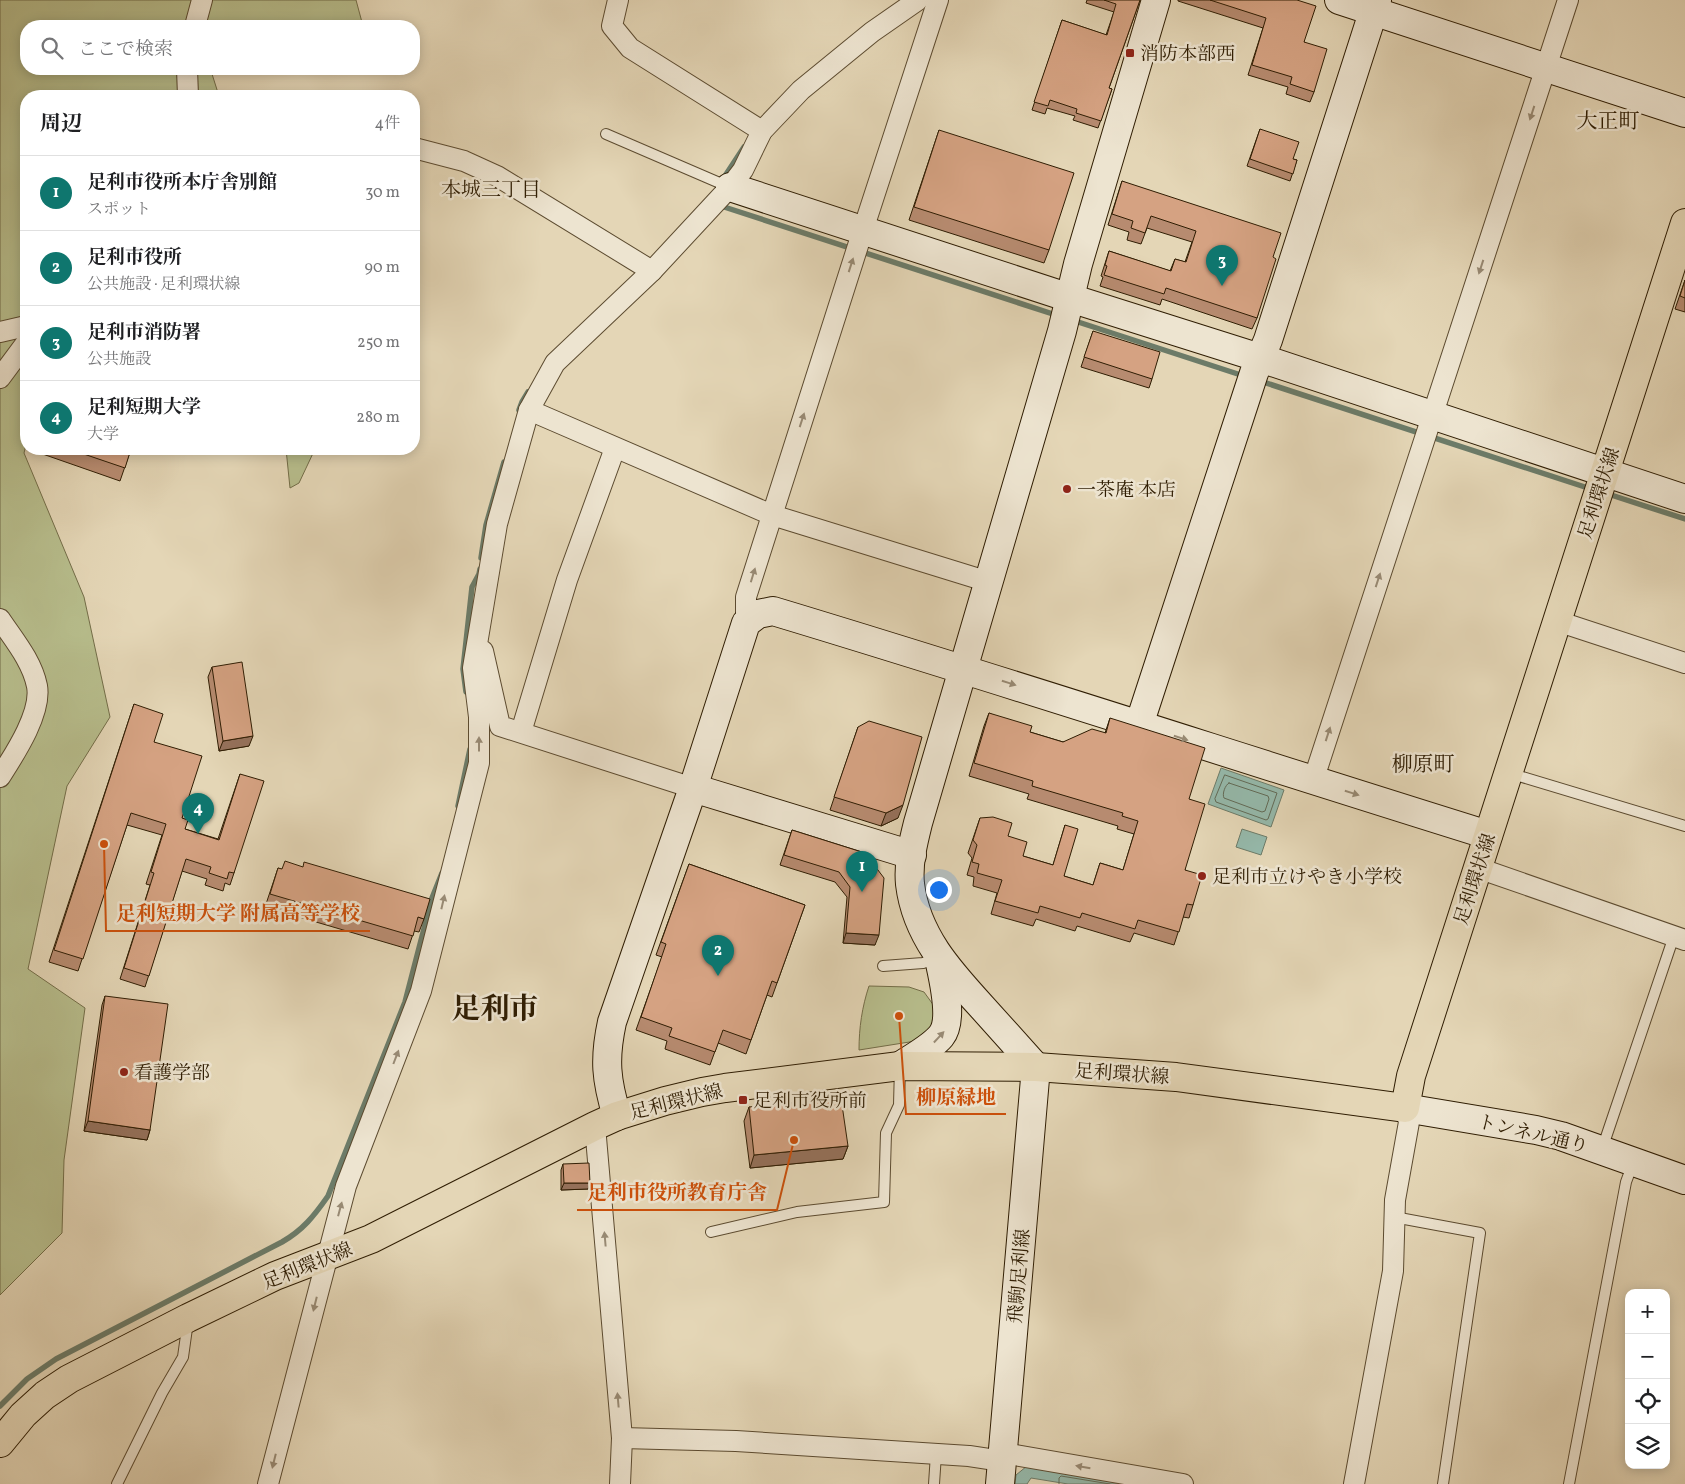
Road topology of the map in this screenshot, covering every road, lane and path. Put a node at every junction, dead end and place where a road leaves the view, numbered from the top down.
1 (202, 0) edge
2 (618, 0) edge
3 (918, 0) edge
4 (938, 0) edge
5 (1156, 0) edge
6 (1339, 0) edge
7 (1568, 0) edge
8 (1375, 6) edge
9 (197, 20) edge
10 (1547, 66) junction
11 (188, 75) edge
12 (188, 90) edge
13 (1685, 113) edge
14 (762, 130) junction
15 (606, 134) dead end
16 (420, 150) edge
17 (730, 187) junction
18 (1685, 223) edge
19 (863, 230) junction
20 (652, 271) junction
21 (1070, 298) junction
22 (20, 327) edge
23 (0, 332) edge
24 (20, 351) edge
25 (1260, 358) junction
26 (0, 378) edge
27 (528, 410) junction
28 (1432, 415) junction
29 (615, 448) junction
30 (1604, 474) junction
31 (1685, 499) edge
32 (772, 514) junction
33 (989, 582) junction
34 (0, 619) edge
35 (1557, 621) junction
36 (746, 623) junction
37 (479, 634) junction
38 (1685, 663) edge
39 (963, 668) junction
40 (1140, 725) junction
41 (521, 732) junction
42 (1508, 772) junction
43 (0, 777) edge
44 (1313, 781) junction
45 (693, 788) junction
46 (1685, 826) edge
47 (1488, 835) junction
48 (912, 855) junction
49 (1478, 868) junction
50 (1680, 938) edge
51 (939, 958) junction
52 (883, 966) dead end
53 (900, 1066) junction
54 (1036, 1068) junction
55 (1405, 1108) junction
56 (606, 1121) junction
57 (1602, 1150) junction
58 (1633, 1162) junction
59 (1685, 1180) edge
60 (1394, 1217) junction
61 (711, 1232) dead end
62 (327, 1256) junction
63 (188, 1318) junction
64 (622, 1438) junction
65 (0, 1443) edge
66 (936, 1454) junction
67 (1002, 1466) edge
68 (117, 1484) edge
69 (268, 1484) edge
70 (620, 1484) edge
71 (934, 1484) edge
72 (1183, 1484) edge
73 (1354, 1484) edge
74 (1443, 1484) edge
75 (1569, 1484) edge

1 - 9 street
2 - 14 street
3 - 14 street
4 - 19 street
5 - 21 street
6 - 8 street
7 - 10 street
8 - 10 street
8 - 25 street
10 - 13 street
10 -> 28 street
11 - 12 street
14 - 17 street
15 - 17 lane
16 - 20 street
17 - 19 street
17 - 20 street
18 - 30 main road, 足利環状線
19 - 21 street
32 -> 19 street
20 - 27 street
21 - 25 street
21 - 33 street
22 - 23 street
24 - 26 street
25 - 28 street
25 - 40 street
27 - 29 street
27 - 37 street
28 - 30 street
44 -> 28 street
29 - 32 street
29 - 41 street
30 - 31 street
30 - 35 main road, 足利環状線
32 - 33 street
36 -> 32 street
33 - 39 street
34 - 43 street
35 - 38 street
35 - 42 main road, 足利環状線
36 - 39 street
36 - 45 street
37 - 41 street
62 -> 37 street
39 -> 40 street
39 - 48 street
40 -> 44 street
41 - 45 street
42 - 46 lane
42 - 47 main road, 足利環状線
44 -> 47 street
45 - 48 street
45 - 56 street
47 - 49 main road, 足利環状線
48 - 51 street
49 - 50 street
49 - 55 main road, 足利環状線
50 - 57 lane
51 - 52 lane
53 -> 51 street
51 - 54 street
53 - 54 main road, 足利環状線
53 - 56 main road, 足利環状線
53 - 61 lane
54 - 55 main road, 足利環状線
54 - 67 street, 飛駒足利線
55 - 57 street, トンネル通り
55 - 60 street
56 - 62 main road, 足利環状線
64 -> 56 street
57 - 58 street, トンネル通り
58 - 59 street, トンネル通り
58 - 75 lane
60 - 73 street
60 - 74 lane
62 - 63 main road, 足利環状線
62 -> 69 street
63 - 65 main road, 足利環状線
63 - 68 lane
64 - 66 street
64 - 70 street
66 - 67 street
66 - 71 lane
72 -> 67 street

